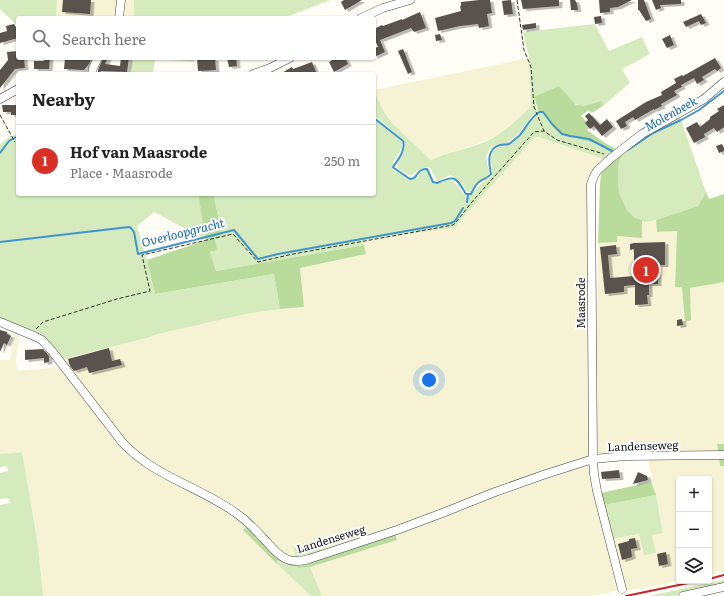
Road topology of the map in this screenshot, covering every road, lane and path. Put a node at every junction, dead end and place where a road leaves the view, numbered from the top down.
1 (121, 0) edge
2 (410, 0) edge
3 (517, 0) edge
4 (119, 16) edge
5 (366, 16) edge
6 (97, 60) edge
7 (286, 60) edge
8 (92, 72) edge
9 (258, 72) edge
10 (724, 82) edge
11 (16, 90) edge
12 (0, 99) edge
13 (0, 115) edge
14 (544, 131) junction
15 (15, 142) dead end
16 (611, 158) junction
17 (0, 322) edge
18 (36, 329) dead end
19 (724, 455) edge
20 (593, 459) junction
21 (724, 587) edge
22 (622, 589) dead end
23 (683, 596) edge

1 - 4 street
2 - 5 street
3 - 14 path
6 - 8 street
7 - 9 street
10 - 16 street, Maasrode
11 - 12 street
13 - 15 path
14 - 16 path
14 - 18 path
16 - 20 street, Maasrode
17 - 20 street, Landenseweg
19 - 20 street, Landenseweg
20 - 22 street, Maasrode
21 - 23 street

